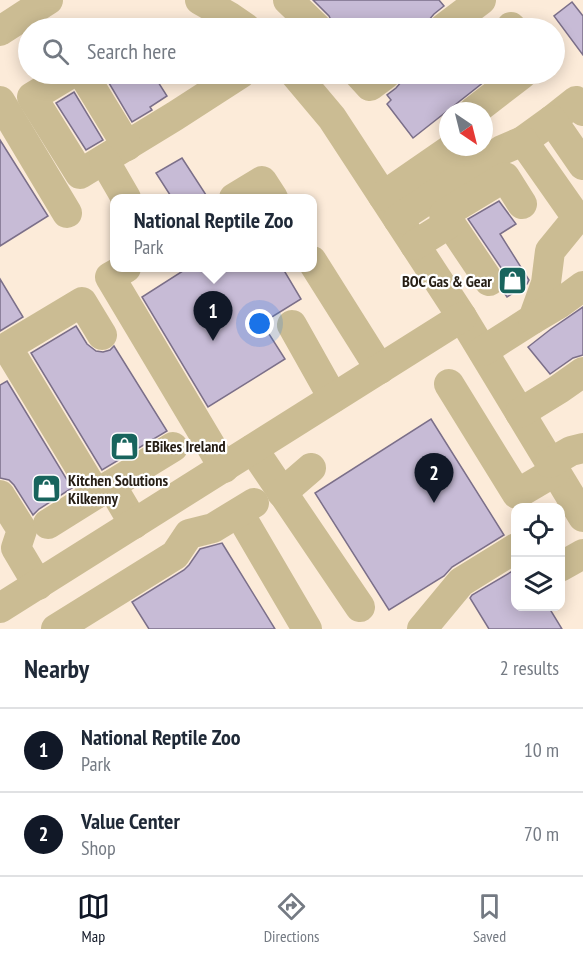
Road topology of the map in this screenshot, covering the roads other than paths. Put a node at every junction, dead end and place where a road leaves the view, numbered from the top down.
1 (48, 0) edge
2 (288, 0) edge
3 (481, 0) edge
4 (215, 3) edge
5 (8, 17) edge
6 (234, 18) edge
7 (307, 18) edge
8 (457, 18) edge
9 (54, 84) edge
10 (87, 84) edge
11 (224, 84) edge
12 (303, 84) edge
13 (509, 84) edge
14 (486, 102) edge
15 (1, 104) edge
16 (583, 111) edge
17 (552, 120) junction
18 (523, 141) junction
19 (115, 153) junction
20 (445, 156) edge
21 (583, 165) edge
22 (125, 194) edge
23 (241, 194) edge
24 (270, 194) edge
25 (522, 204) dead end
26 (577, 206) edge
27 (391, 208) junction
28 (68, 213) dead end
29 (450, 223) junction
30 (415, 245) junction
31 (583, 249) edge
32 (550, 251) junction
33 (317, 269) edge
34 (118, 272) edge
35 (489, 281) dead end
36 (583, 286) edge
37 (462, 317) junction
38 (533, 320) junction
39 (292, 325) dead end
40 (102, 335) dead end
41 (483, 351) junction
42 (380, 369) junction
43 (583, 372) edge
44 (449, 384) dead end
45 (333, 399) junction
46 (520, 413) junction
47 (173, 447) dead end
48 (583, 448) edge
49 (253, 449) junction
50 (553, 467) junction
51 (224, 468) junction
52 (311, 468) dead end
53 (104, 489) junction
54 (282, 493) junction
55 (0, 495) edge
56 (170, 502) junction
57 (583, 516) edge
58 (48, 524) dead end
59 (134, 524) junction
60 (189, 534) junction
61 (511, 551) edge
62 (583, 554) edge
63 (565, 565) edge
64 (38, 585) junction
65 (360, 607) dead end
66 (0, 608) edge
67 (59, 628) edge
68 (306, 629) edge
69 (422, 629) edge

1 - 5 street
2 - 7 street
3 - 8 street
4 - 6 street
9 - 19 street
10 - 19 street
11 - 19 street
12 - 27 street
13 - 14 street
15 - 28 street
16 - 17 street
17 - 18 street
17 - 21 street
18 - 26 street
18 - 27 street
19 - 22 street
20 - 27 street
23 - 24 street
25 - 29 street
26 - 32 street
27 - 30 street
29 - 30 street
29 - 35 street
30 - 37 street
31 - 32 street
32 - 38 street
33 - 42 street
34 - 51 street
36 - 38 street
37 - 41 street
37 - 42 street
38 - 41 street
39 - 45 street
40 - 53 street
41 - 46 street
42 - 45 street
43 - 46 street
44 - 50 street
45 - 49 street
46 - 50 street
47 - 53 street
48 - 50 street
49 - 51 street
49 - 54 street
50 - 57 street
51 - 56 street
52 - 54 street
53 - 58 street
53 - 59 street
54 - 65 street
55 - 64 street
56 - 59 street
56 - 60 street
59 - 64 street
60 - 67 street
60 - 68 street
61 - 69 street
62 - 63 street
64 - 66 street

